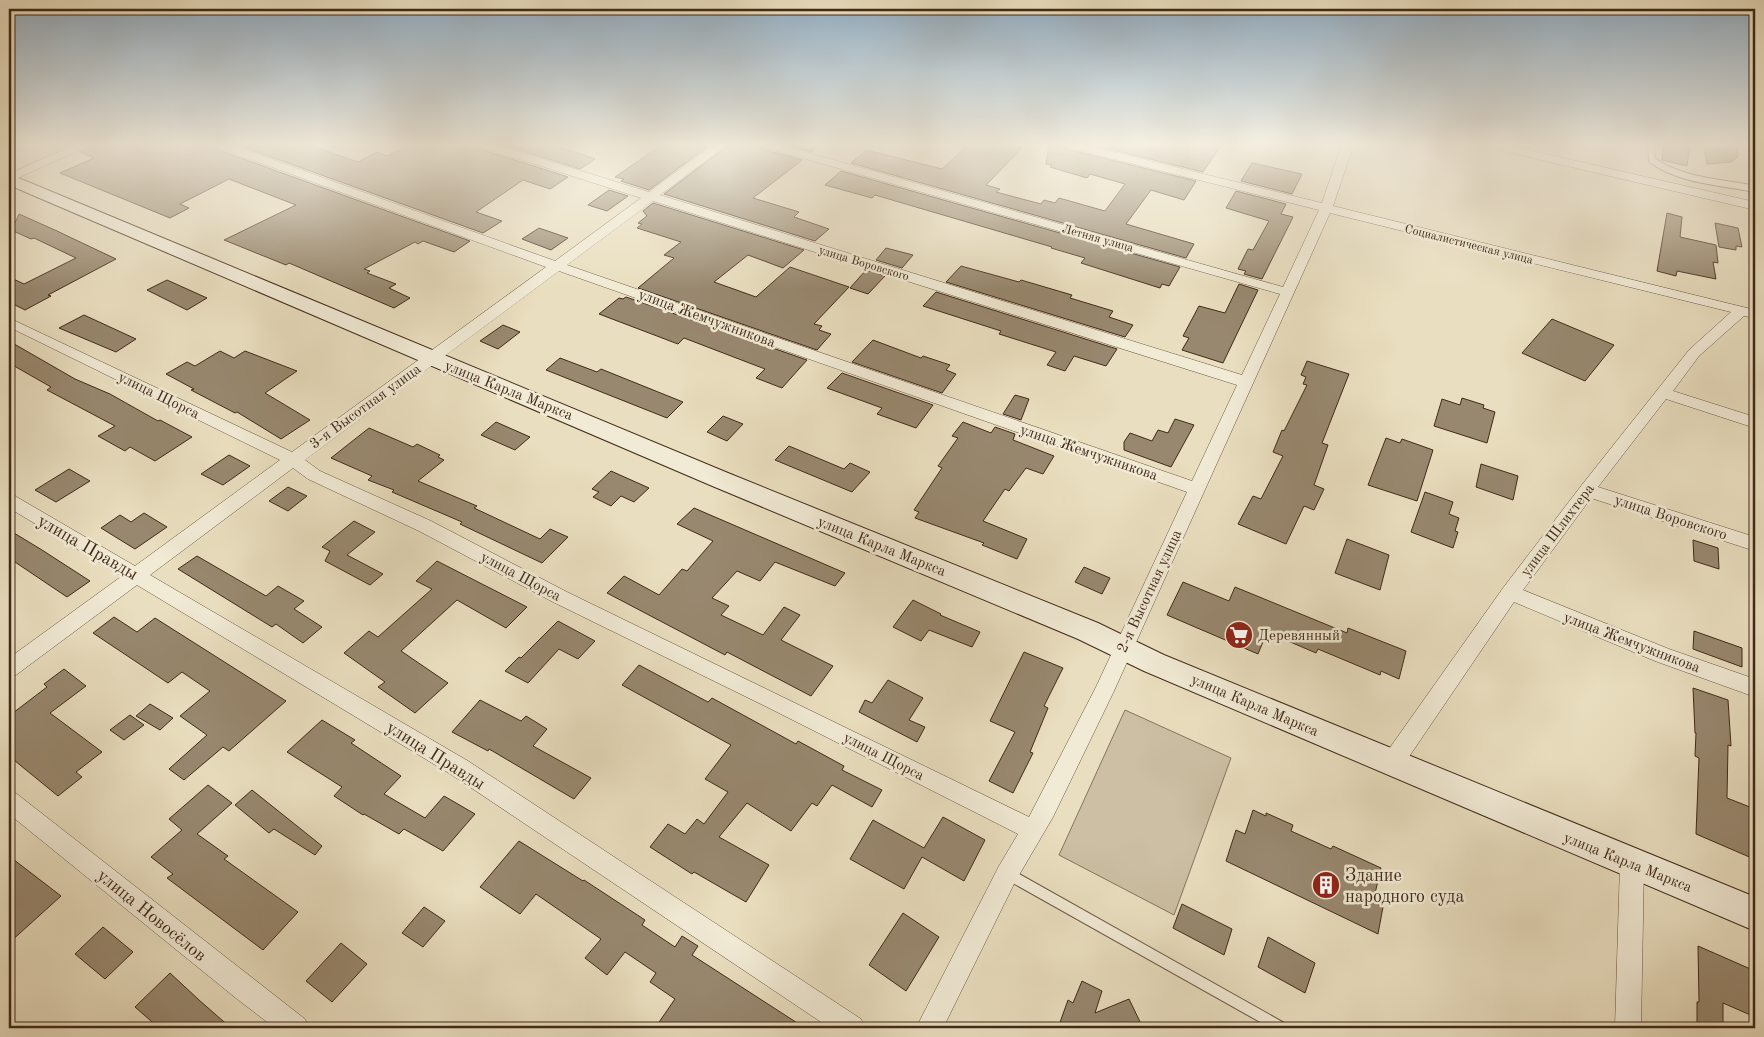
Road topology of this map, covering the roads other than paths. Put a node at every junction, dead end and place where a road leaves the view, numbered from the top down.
1 (41, 192) edge
2 (354, 192) edge
3 (638, 192) edge
4 (655, 192) edge
5 (935, 192) edge
6 (1260, 192) edge
7 (1332, 192) edge
8 (1696, 192) edge
9 (650, 196) junction
10 (1755, 206) edge
11 (1326, 209) junction
12 (558, 265) junction
13 (1287, 292) junction
14 (1748, 313) edge
15 (9, 322) edge
16 (432, 358) junction
17 (1246, 382) junction
18 (1662, 393) junction
19 (1755, 423) edge
20 (292, 459) junction
21 (1196, 489) junction
22 (1587, 490) junction
23 (9, 500) edge
24 (1755, 544) edge
25 (136, 575) junction
26 (1510, 593) junction
27 (1122, 648) junction
28 (9, 668) edge
29 (1755, 688) edge
30 (1392, 763) junction
31 (9, 801) edge
32 (1034, 831) junction
33 (1632, 864) junction
34 (1007, 874) junction
35 (1755, 914) edge
36 (296, 1028) edge
37 (852, 1028) edge
38 (929, 1028) edge
39 (1282, 1028) edge
40 (1628, 1028) edge

1 - 16 main road, улица Карла Маркса
2 - 12 street, улица Жемчужникова
3 - 9 street, улица Воровского
4 - 9 street, 3-я Высотная улица
5 - 13 street, Летняя улица
6 - 11 street, Социалистическая улица
7 - 11 street, 2-я Высотная улица
8 - 10 street
9 - 12 street, 3-я Высотная улица
9 - 17 street, улица Воровского
11 - 13 street, 2-я Высотная улица
11 - 14 street, Социалистическая улица
12 - 16 street, 3-я Высотная улица
12 - 21 street, улица Жемчужникова
13 - 17 street, 2-я Высотная улица
14 - 18 street, улица Шлихтера
15 - 20 street, улица Щорса
16 - 20 street, 3-я Высотная улица
16 - 27 main road, улица Карла Маркса
17 - 21 street, 2-я Высотная улица
18 - 19 street
18 - 22 street, улица Шлихтера
20 - 25 street, 3-я Высотная улица
20 - 32 street, улица Щорса
21 - 27 street, 2-я Высотная улица
22 - 24 street, улица Воровского
22 - 26 street, улица Шлихтера
23 - 25 street, улица Правды
25 - 28 street, 3-я Высотная улица
25 - 37 street, улица Правды
26 - 29 street, улица Жемчужникова
26 - 30 street, улица Шлихтера
27 - 30 main road, улица Карла Маркса
27 - 32 street, 2-я Высотная улица
30 - 33 main road, улица Карла Маркса
31 - 36 street, улица Новосёлов
32 - 34 street, 2-я Высотная улица
33 - 35 main road, улица Карла Маркса
33 - 40 street
34 - 38 street, 2-я Высотная улица
34 - 39 lane

